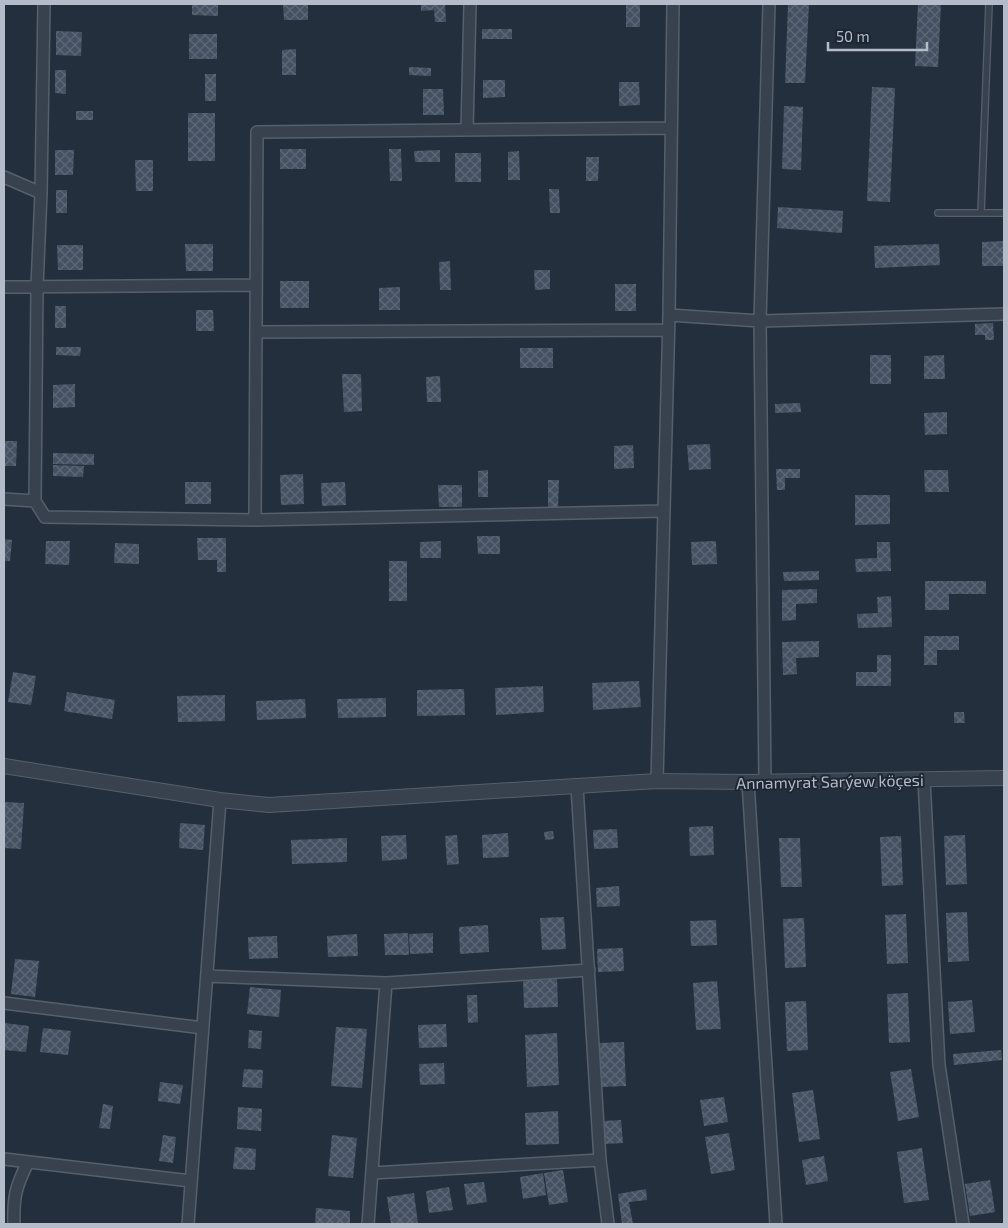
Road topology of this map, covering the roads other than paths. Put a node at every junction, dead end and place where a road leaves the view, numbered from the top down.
1 (44, 4) edge
2 (470, 4) edge
3 (673, 4) edge
4 (769, 4) edge
5 (989, 4) edge
6 (672, 128) junction
7 (467, 130) junction
8 (4, 177) edge
9 (41, 193) junction
10 (938, 213) dead end
11 (981, 213) junction
12 (1004, 213) edge
13 (256, 285) junction
14 (37, 286) junction
15 (4, 287) edge
16 (1004, 314) edge
17 (669, 315) junction
18 (760, 321) junction
19 (669, 330) junction
20 (256, 332) junction
21 (4, 499) edge
22 (35, 501) junction
23 (664, 512) junction
24 (255, 520) junction
25 (4, 766) edge
26 (1004, 778) edge
27 (924, 780) junction
28 (656, 781) junction
29 (748, 782) junction
30 (765, 782) junction
31 (577, 786) junction
32 (220, 800) junction
33 (589, 970) junction
34 (207, 976) junction
35 (386, 983) junction
36 (4, 1003) edge
37 (203, 1028) junction
38 (4, 1159) edge
39 (600, 1160) junction
40 (28, 1162) junction
41 (372, 1173) junction
42 (191, 1181) junction
43 (14, 1224) edge
44 (188, 1224) edge
45 (368, 1224) edge
46 (608, 1224) edge
47 (776, 1224) edge
48 (963, 1224) edge

1 - 9 street
2 - 7 street
3 - 6 street
4 - 18 street
5 - 11 lane
6 - 7 street
6 - 17 street
7 - 13 street
8 - 9 street
9 - 14 street
10 - 11 lane
11 - 12 lane
13 - 14 street
13 - 20 street
14 - 15 street
14 - 22 street
16 - 18 street
17 - 18 street
17 - 19 street
18 - 30 street
19 - 20 street
19 - 23 street
20 - 24 street
21 - 22 street
22 - 24 street
23 - 24 street
23 - 28 street
25 - 32 street, Annamyrat Sarýew köçesi
26 - 27 street, Annamyrat Sarýew köçesi
27 - 30 street, Annamyrat Sarýew köçesi
27 - 48 street
28 - 29 street, Annamyrat Sarýew köçesi
28 - 31 street, Annamyrat Sarýew köçesi
29 - 30 street, Annamyrat Sarýew köçesi
29 - 47 street
31 - 32 street, Annamyrat Sarýew köçesi
31 - 33 street
32 - 34 street
33 - 35 street
33 - 39 street
34 - 35 street
34 - 37 street
35 - 41 street
36 - 37 street
37 - 42 street
38 - 40 street
39 - 41 street
39 - 46 street
40 - 42 street
40 - 43 street
41 - 45 street
42 - 44 street

